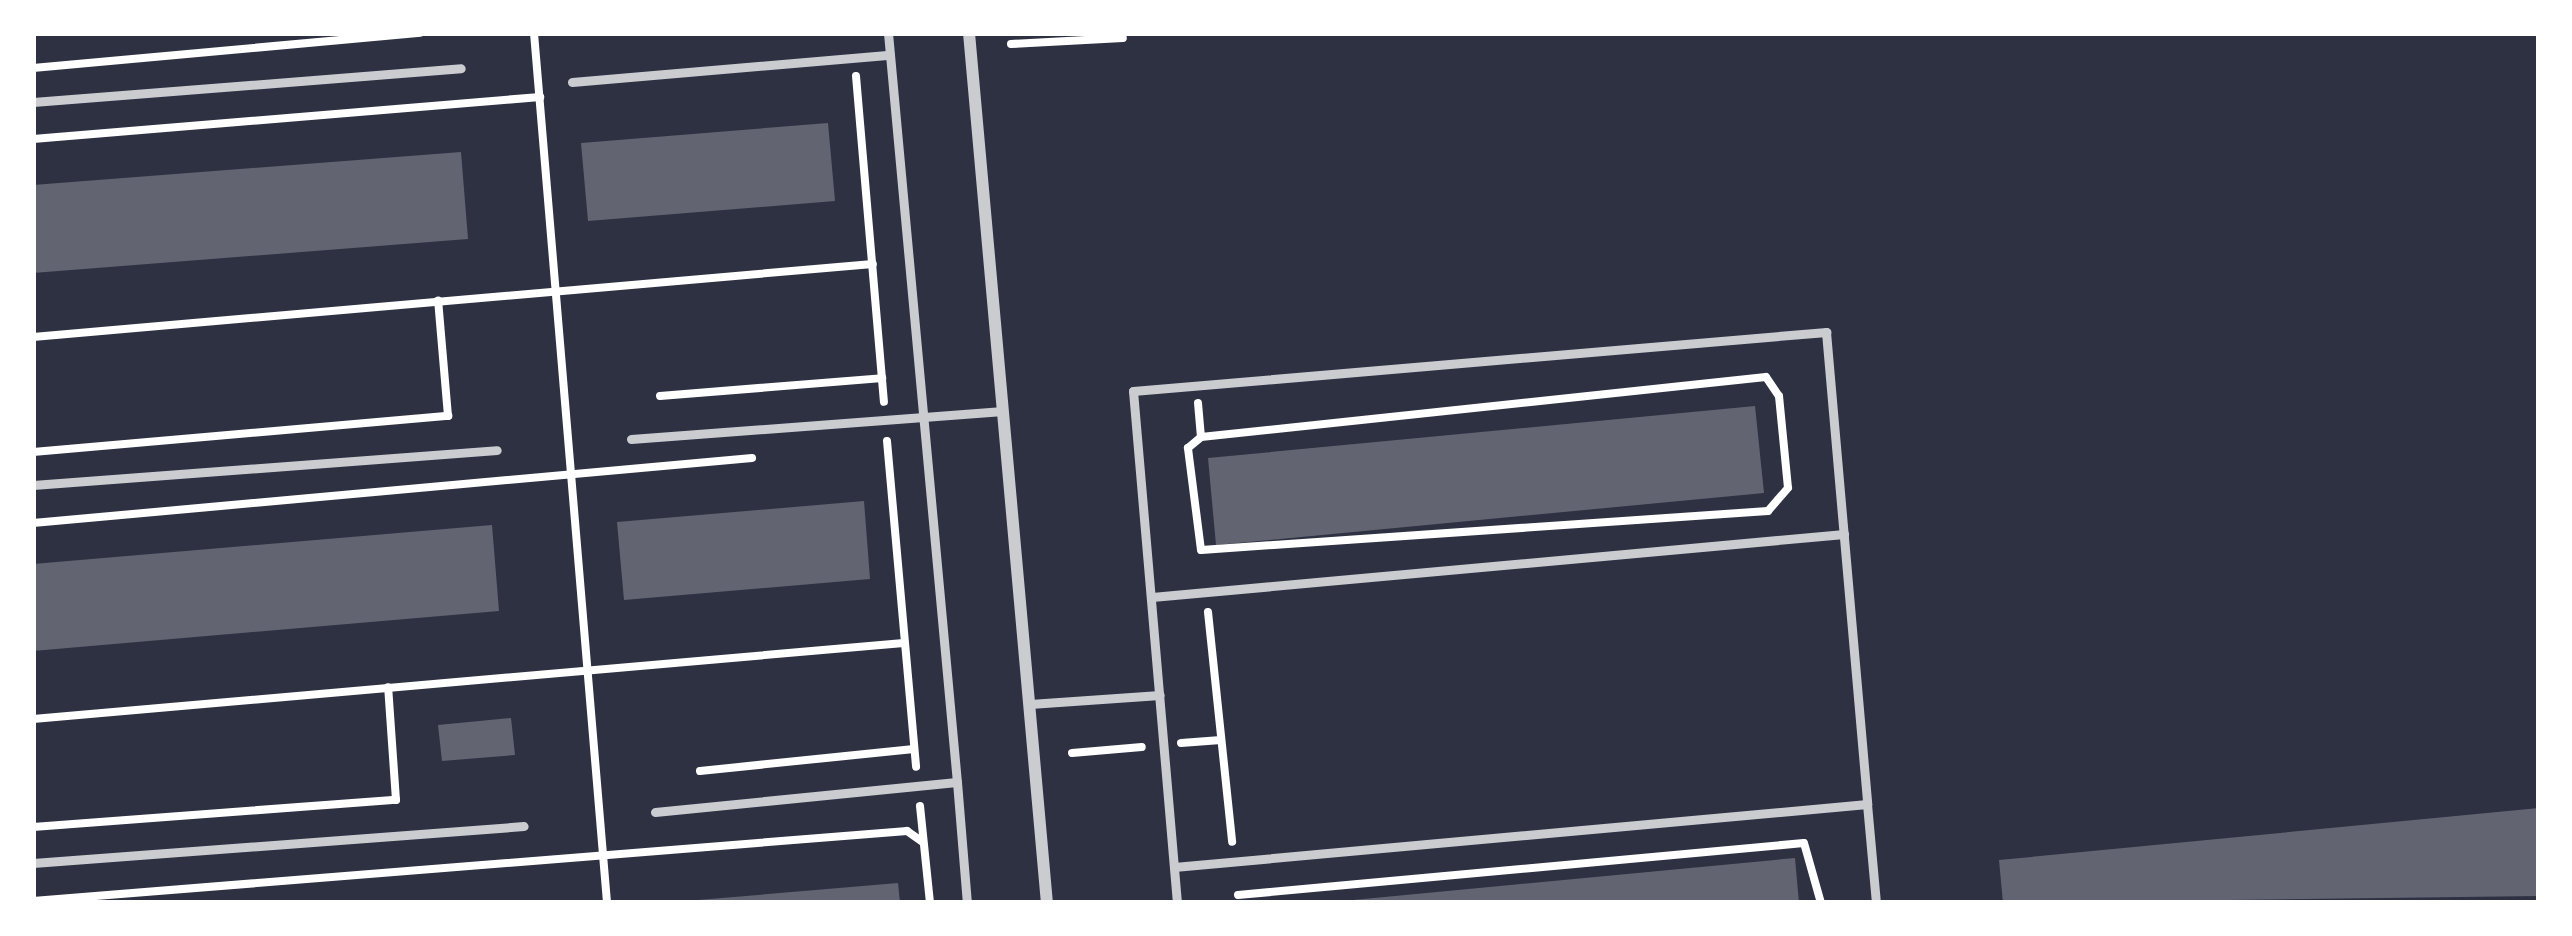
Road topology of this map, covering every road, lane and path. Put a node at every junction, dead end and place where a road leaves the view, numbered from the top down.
1 (420, 33) edge
2 (534, 33) edge
3 (888, 33) edge
4 (969, 33) edge
5 (1123, 38) dead end
6 (1011, 44) dead end
7 (890, 55) junction
8 (854, 58) junction
9 (33, 68) edge
10 (461, 68) dead end
11 (572, 82) dead end
12 (540, 98) junction
13 (33, 103) edge
14 (33, 140) edge
15 (873, 264) junction
16 (556, 289) junction
17 (438, 300) junction
18 (33, 337) edge
19 (882, 378) junction
20 (660, 396) dead end
21 (1003, 412) junction
22 (928, 416) junction
23 (885, 418) junction
24 (631, 439) dead end
25 (867, 446) dead end
26 (497, 451) dead end
27 (33, 452) edge
28 (776, 455) dead end
29 (888, 456) junction
30 (573, 476) junction
31 (33, 485) edge
32 (33, 523) edge
33 (1844, 534) junction
34 (1214, 554) junction
35 (1205, 592) junction
36 (1152, 597) junction
37 (904, 643) junction
38 (585, 670) junction
39 (388, 687) junction
40 (1160, 695) junction
41 (1030, 704) junction
42 (33, 719) edge
43 (914, 749) junction
44 (700, 771) dead end
45 (957, 782) junction
46 (917, 787) junction
47 (1867, 804) junction
48 (655, 812) dead end
49 (524, 826) dead end
50 (33, 827) edge
51 (923, 842) junction
52 (602, 855) junction
53 (1234, 861) junction
54 (33, 863) edge
55 (1174, 867) junction
56 (1238, 899) edge
57 (33, 901) edge
58 (607, 903) edge
59 (930, 903) edge
60 (968, 903) edge
61 (1046, 903) edge
62 (1177, 903) edge
63 (1821, 903) edge
64 (1876, 903) edge

1 - 9 path
2 - 12 path
3 - 7 lane
4 - 21 street
5 - 6 path
7 - 8 lane
7 - 22 lane
8 - 11 lane
8 - 15 path
10 - 13 lane
12 - 14 path
12 - 16 path
15 - 16 path
15 - 19 path
16 - 17 path
16 - 30 path
17 - 18 path
17 - 27 path
19 - 20 path
19 - 23 path
21 - 22 lane
21 - 41 street
22 - 23 lane
22 - 45 lane
23 - 24 lane
23 - 29 path
25 - 29 path
26 - 31 lane
28 - 30 path
29 - 37 path
30 - 32 path
30 - 38 path
33 - 35 lane
33 - 36 lane
33 - 47 lane
34 - 34 path
34 - 35 path
35 - 36 lane
35 - 53 path
36 - 40 lane
37 - 38 path
37 - 43 path
38 - 39 path
38 - 52 path
39 - 42 path
39 - 50 path
40 - 41 lane
40 - 55 lane
41 - 61 street
43 - 44 path
43 - 46 path
45 - 46 lane
45 - 60 lane
46 - 48 lane
46 - 51 path
47 - 53 lane
47 - 64 lane
49 - 54 lane
51 - 52 path
51 - 59 path
52 - 57 path
52 - 58 path
53 - 55 lane
53 - 56 path
55 - 62 lane
56 - 63 path

